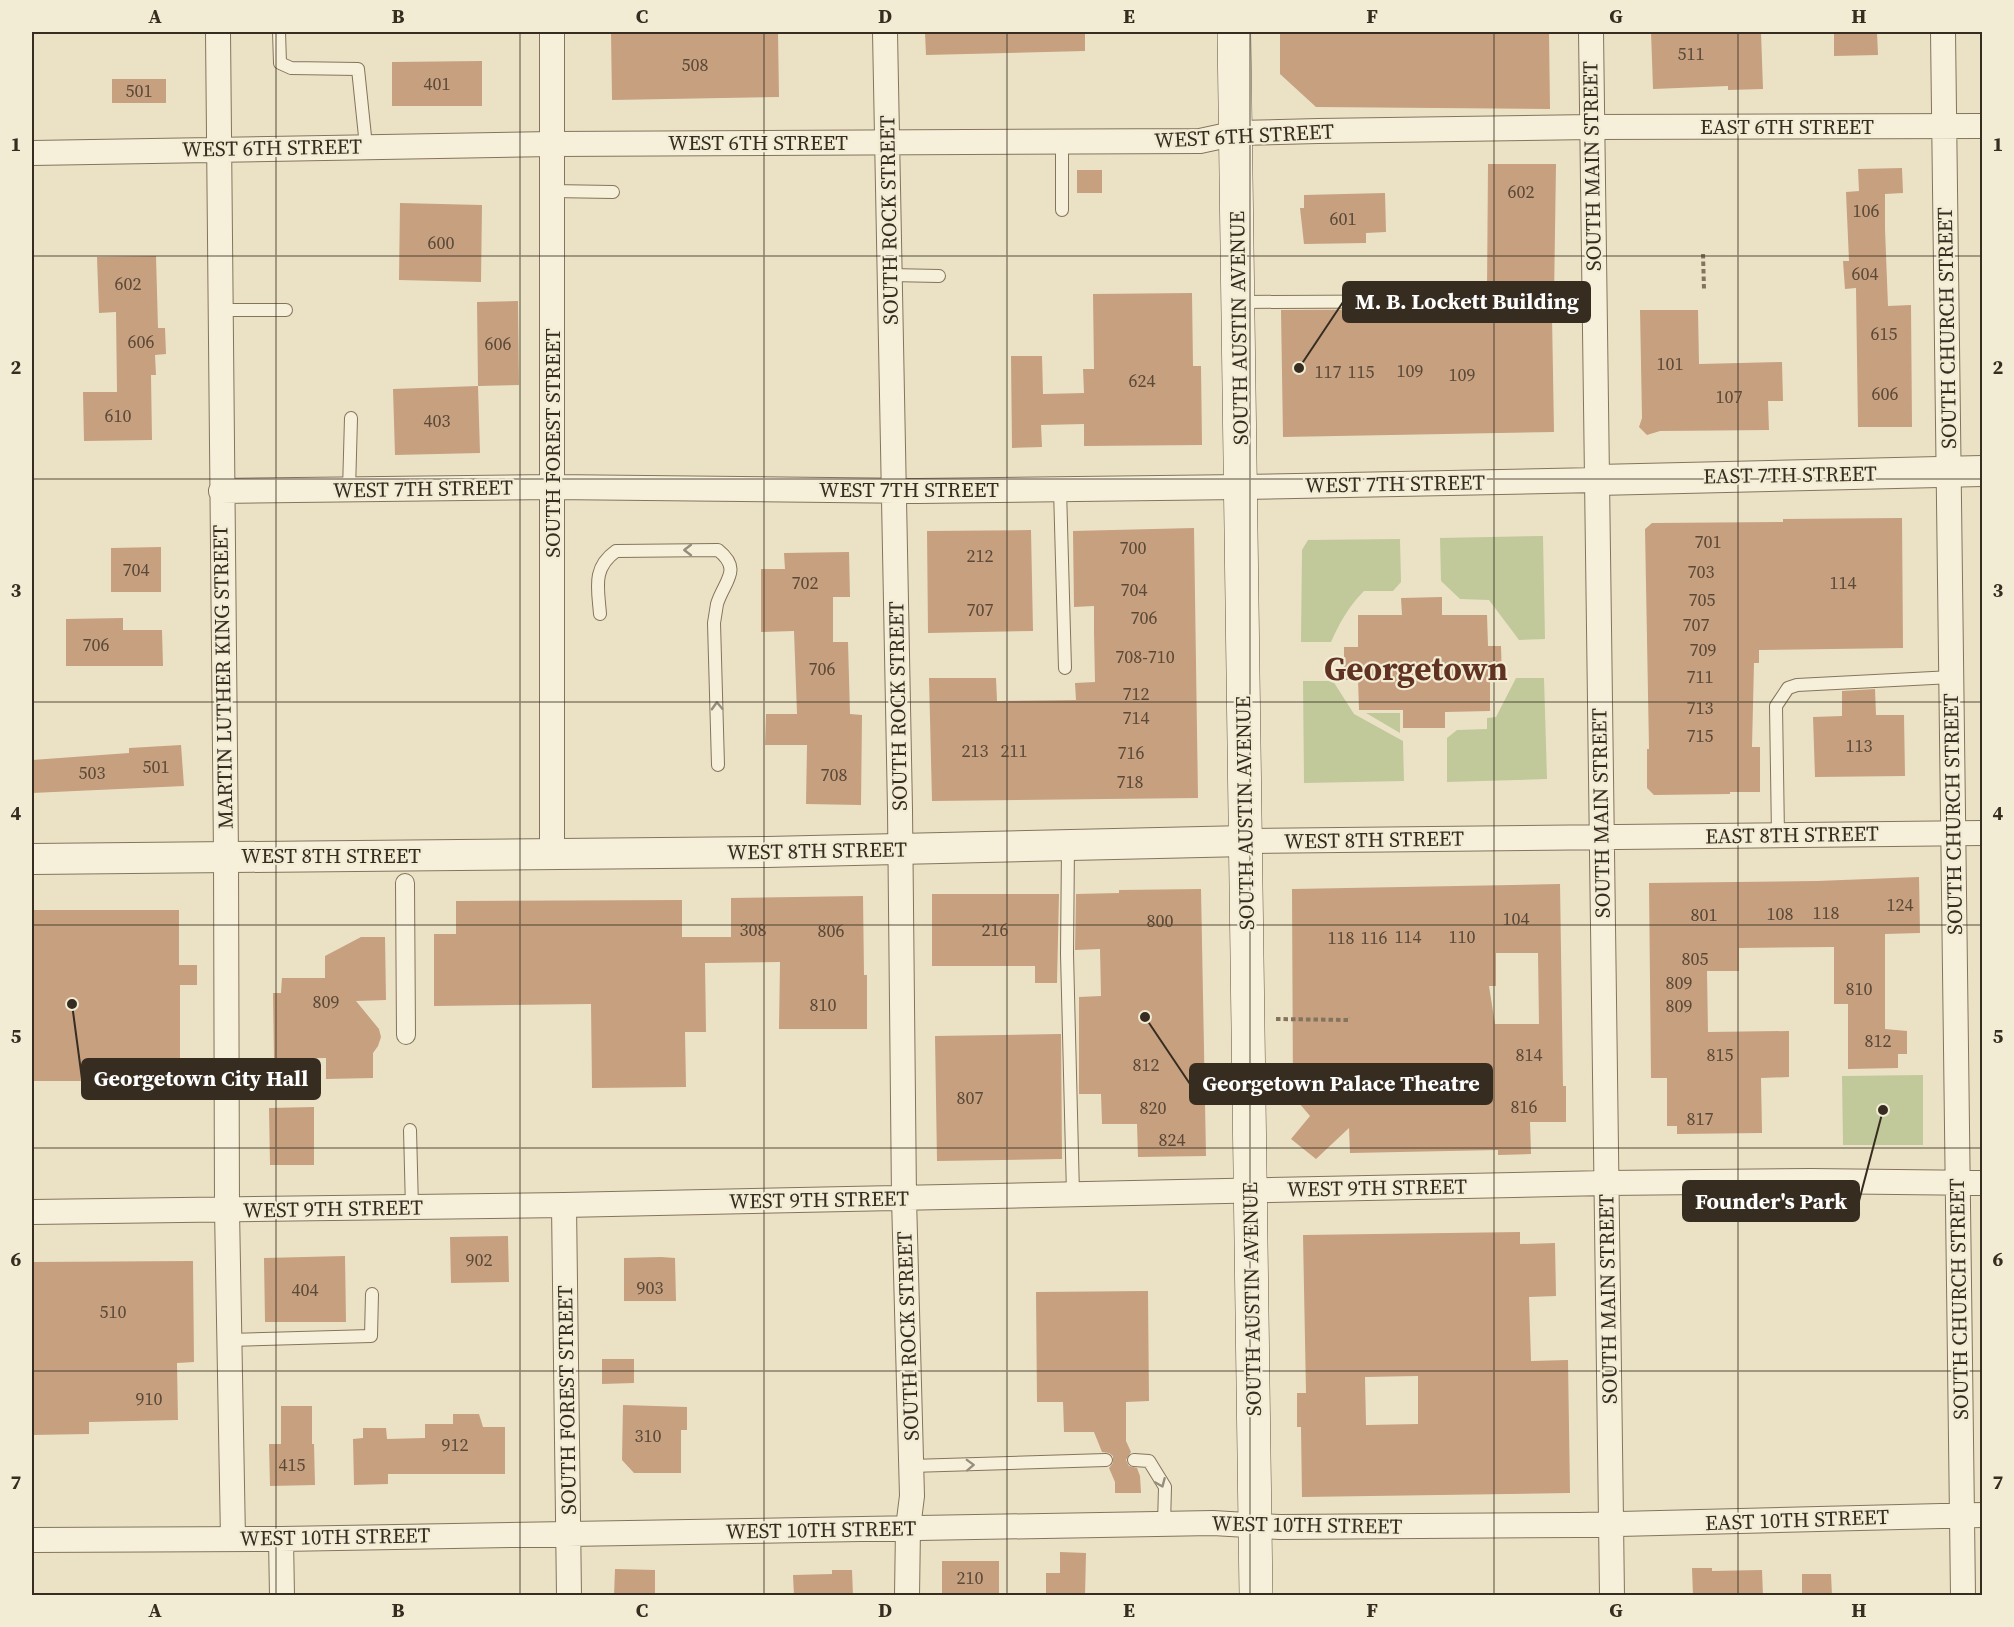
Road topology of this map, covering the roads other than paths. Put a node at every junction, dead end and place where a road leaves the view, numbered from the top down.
1 (218, 32) edge
2 (279, 32) edge
3 (552, 32) edge
4 (885, 32) edge
5 (1234, 32) edge
6 (1591, 32) edge
7 (1943, 32) edge
8 (1944, 126) junction
9 (1983, 126) edge
10 (1592, 127) junction
11 (1237, 133) junction
12 (887, 142) junction
13 (1062, 142) junction
14 (553, 144) junction
15 (366, 146) junction
16 (219, 148) junction
17 (32, 153) edge
18 (552, 190) junction
19 (614, 192) dead end
20 (1062, 210) dead end
21 (890, 274) junction
22 (939, 276) dead end
23 (1239, 302) junction
24 (1594, 307) junction
25 (220, 310) junction
26 (286, 310) dead end
27 (351, 418) dead end
28 (1983, 471) edge
29 (1949, 472) junction
30 (1597, 480) junction
31 (553, 487) junction
32 (1241, 487) junction
33 (1060, 489) junction
34 (349, 490) junction
35 (221, 491) junction
36 (894, 491) junction
37 (600, 614) dead end
38 (1065, 668) dead end
39 (1952, 677) junction
40 (718, 765) dead end
41 (1954, 833) junction
42 (1983, 833) edge
43 (1778, 835) junction
44 (1602, 837) junction
45 (1246, 841) junction
46 (1068, 846) junction
47 (900, 849) junction
48 (552, 854) junction
49 (226, 856) junction
50 (32, 859) edge
51 (405, 883) dead end
52 (406, 1035) dead end
53 (410, 1130) dead end
54 (1606, 1183) junction
55 (1983, 1183) edge
56 (1956, 1184) junction
57 (1251, 1191) junction
58 (1073, 1194) junction
59 (904, 1198) junction
60 (564, 1206) junction
61 (412, 1208) junction
62 (227, 1210) junction
63 (32, 1212) edge
64 (372, 1294) dead end
65 (229, 1340) junction
66 (1106, 1460) dead end
67 (1134, 1460) dead end
68 (911, 1467) junction
69 (1973, 1515) edge
70 (1164, 1524) junction
71 (1611, 1525) junction
72 (1255, 1526) junction
73 (908, 1528) junction
74 (568, 1534) junction
75 (233, 1539) junction
76 (281, 1539) junction
77 (32, 1540) edge
78 (282, 1596) edge
79 (569, 1596) edge
80 (907, 1596) edge
81 (1256, 1596) edge
82 (1612, 1596) edge
83 (1963, 1596) edge

1 - 16 street, MARTIN LUTHER KING STREET
2 - 15 lane
3 - 14 street, SOUTH FOREST STREET
4 - 12 street, SOUTH ROCK STREET
5 - 11 main road, SOUTH AUSTIN AVENUE
6 - 10 street, SOUTH MAIN STREET
7 - 8 street, SOUTH CHURCH STREET
8 - 9 street, EAST 6TH STREET
8 - 10 street, EAST 6TH STREET
8 - 29 street, SOUTH CHURCH STREET
10 - 11 street, WEST 6TH STREET
10 - 24 street, SOUTH MAIN STREET
11 - 13 street, WEST 6TH STREET
11 - 23 main road, SOUTH AUSTIN AVENUE
12 - 13 street, WEST 6TH STREET
12 - 14 street, WEST 6TH STREET
12 - 21 street, SOUTH ROCK STREET
13 - 20 lane
14 - 15 street, WEST 6TH STREET
14 - 18 street, SOUTH FOREST STREET
15 - 16 street, WEST 6TH STREET
16 - 17 street, WEST 6TH STREET
16 - 25 street, MARTIN LUTHER KING STREET
18 - 19 lane
18 - 31 street, SOUTH FOREST STREET
21 - 22 lane
21 - 36 street, SOUTH ROCK STREET
23 - 24 lane
23 - 32 main road, SOUTH AUSTIN AVENUE
24 - 30 street, SOUTH MAIN STREET
25 - 26 lane
25 - 35 street, MARTIN LUTHER KING STREET
27 - 34 lane
28 - 29 street, EAST 7TH STREET
29 - 30 street, EAST 7TH STREET
29 - 39 street, SOUTH CHURCH STREET
30 - 32 street, WEST 7TH STREET
30 - 44 street, SOUTH MAIN STREET
31 - 34 street, WEST 7TH STREET
31 - 36 street, WEST 7TH STREET
31 - 48 street, SOUTH FOREST STREET
32 - 33 street, WEST 7TH STREET
32 - 45 main road, SOUTH AUSTIN AVENUE
33 - 36 street, WEST 7TH STREET
33 - 38 lane
34 - 35 street, WEST 7TH STREET
35 - 49 street, MARTIN LUTHER KING STREET
36 - 47 street, SOUTH ROCK STREET
40 -> 37 lane
39 - 41 street, SOUTH CHURCH STREET
39 - 43 lane
41 - 42 street, EAST 8TH STREET
41 - 43 street, EAST 8TH STREET
41 - 56 street, SOUTH CHURCH STREET
43 - 44 street, EAST 8TH STREET
44 - 45 street, WEST 8TH STREET
44 - 54 street, SOUTH MAIN STREET
45 - 46 street, WEST 8TH STREET
45 - 57 main road, SOUTH AUSTIN AVENUE
46 - 47 street, WEST 8TH STREET
46 - 58 lane
47 - 48 street, WEST 8TH STREET
47 - 59 street, SOUTH ROCK STREET
48 - 49 street, WEST 8TH STREET
49 - 50 street, WEST 8TH STREET
49 - 62 street, MARTIN LUTHER KING STREET
51 - 52 street
53 - 61 lane
54 - 56 street, WEST 9TH STREET
54 - 57 street, WEST 9TH STREET
54 - 71 street, SOUTH MAIN STREET
55 - 56 street, WEST 9TH STREET
56 - 69 street, SOUTH CHURCH STREET
57 - 58 street, WEST 9TH STREET
57 - 72 main road, SOUTH AUSTIN AVENUE
58 - 59 street, WEST 9TH STREET
59 - 60 street, WEST 9TH STREET
59 - 68 street, SOUTH ROCK STREET
60 - 61 street, WEST 9TH STREET
60 - 74 street, SOUTH FOREST STREET
61 - 62 street, WEST 9TH STREET
62 - 63 street, WEST 9TH STREET
62 - 65 street, MARTIN LUTHER KING STREET
64 - 65 lane
65 - 75 street, MARTIN LUTHER KING STREET
68 -> 66 lane
67 -> 70 lane
68 - 73 street, SOUTH ROCK STREET
69 - 71 street, EAST 10TH STREET
69 - 83 street, SOUTH CHURCH STREET
70 - 72 street, WEST 10TH STREET
70 - 73 street, WEST 10TH STREET
71 - 72 street, WEST 10TH STREET
71 - 82 street, SOUTH MAIN STREET
72 - 81 main road, SOUTH AUSTIN AVENUE
73 - 74 street, WEST 10TH STREET
73 - 80 street, SOUTH ROCK STREET
74 - 76 street, WEST 10TH STREET
74 - 79 street, SOUTH FOREST STREET
75 - 76 street, WEST 10TH STREET
75 - 77 street, WEST 10TH STREET
76 - 78 street

